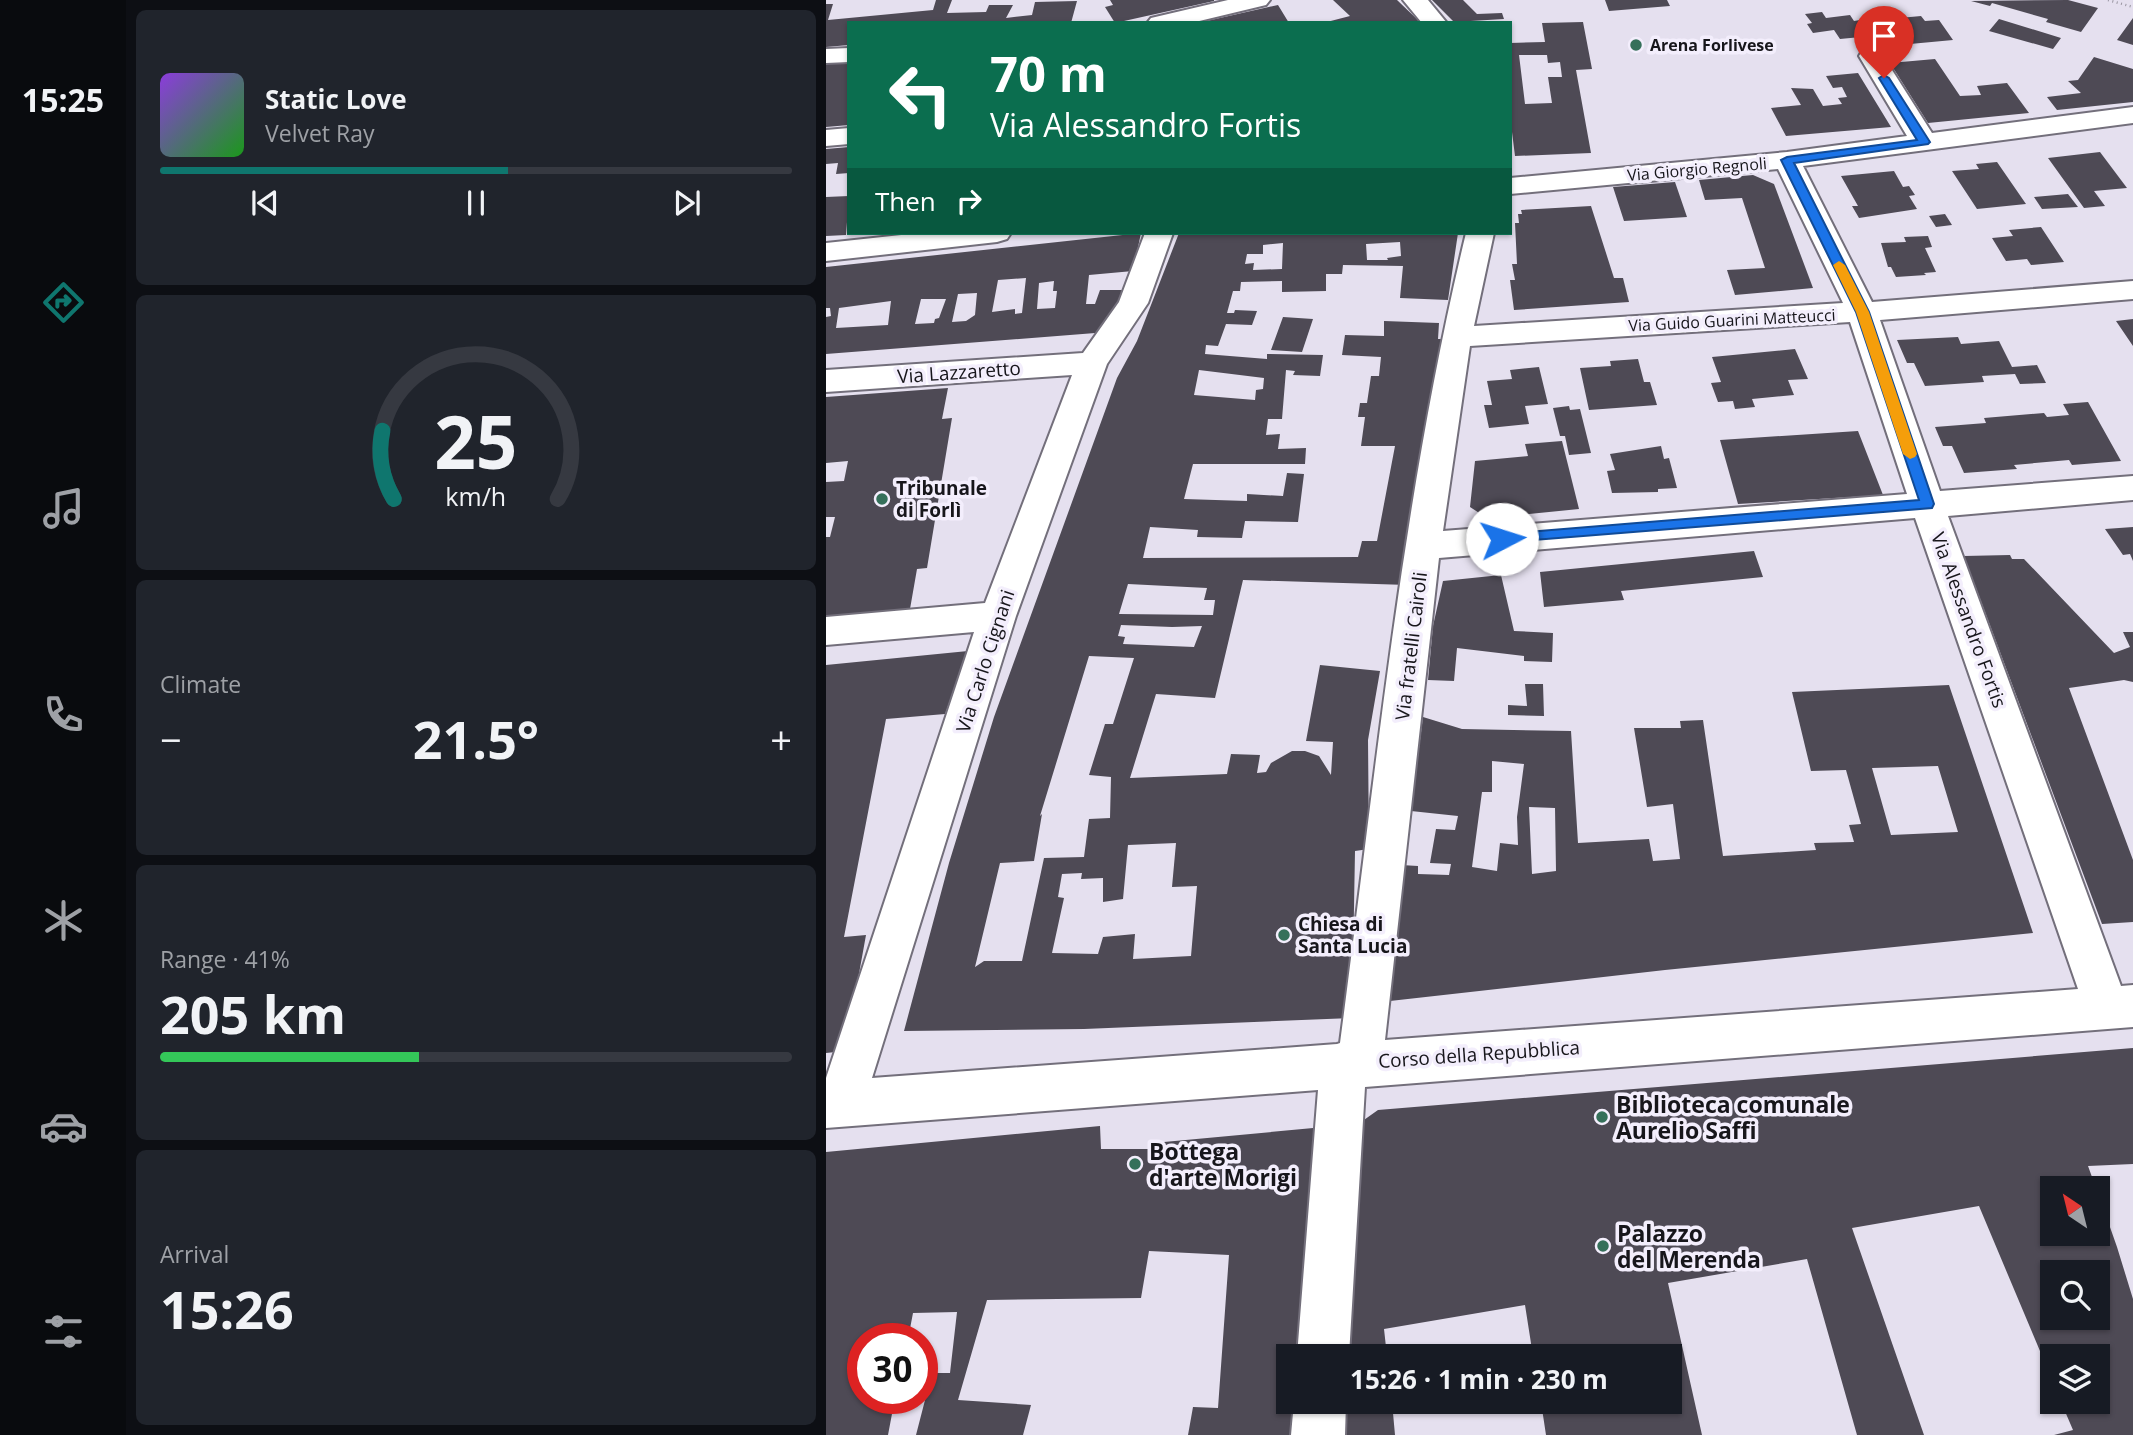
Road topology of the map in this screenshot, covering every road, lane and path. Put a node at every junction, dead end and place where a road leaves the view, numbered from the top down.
1 (1258, 0) edge
2 (1415, 0) edge
3 (2108, 0) edge
4 (2133, 7) edge
5 (1168, 21) edge
6 (1433, 21) edge
7 (847, 55) edge
8 (1871, 56) dead end
9 (826, 57) edge
10 (2133, 114) edge
11 (847, 136) edge
12 (826, 138) edge
13 (1924, 142) junction
14 (1787, 160) junction
15 (1512, 186) edge
16 (962, 235) edge
17 (1158, 235) edge
18 (1480, 235) edge
19 (855, 241) edge
20 (826, 252) edge
21 (2133, 290) edge
22 (1863, 312) junction
23 (1456, 337) junction
24 (1092, 363) junction
25 (826, 381) edge
26 (2133, 488) edge
27 (1927, 504) junction
28 (1423, 546) junction
29 (999, 616) junction
30 (826, 631) edge
31 (2120, 1007) edge
32 (1352, 1063) junction
33 (834, 1104) edge
34 (1324, 1344) edge
35 (1319, 1414) edge
36 (1318, 1435) edge

1 - 5 street
2 - 6 street
3 - 4 path
7 - 9 street
8 - 13 street
10 - 13 street, Via Giorgio Regnoli
11 - 12 street
13 - 14 street, Via Giorgio Regnoli
14 - 15 street, Via Giorgio Regnoli
14 - 22 street, Via Alessandro Fortis
16 - 19 street
17 - 24 street, Via Carlo Cignani
18 - 23 street, Via fratelli Cairoli
19 - 20 street
21 - 22 street, Via Guido Guarini Matteucci
22 - 23 street, Via Guido Guarini Matteucci
22 - 27 street, Via Alessandro Fortis
23 - 28 street, Via fratelli Cairoli
24 - 25 street, Via Lazzaretto
24 - 29 street, Via Carlo Cignani
26 - 27 street
27 - 28 street
27 - 31 street, Via Alessandro Fortis
28 - 32 street, Via fratelli Cairoli
29 - 30 street
29 - 33 street, Via Carlo Cignani
31 - 32 street, Corso della Repubblica
32 - 33 street, Corso della Repubblica
32 - 34 street, Via fratelli Cairoli
35 - 36 street

